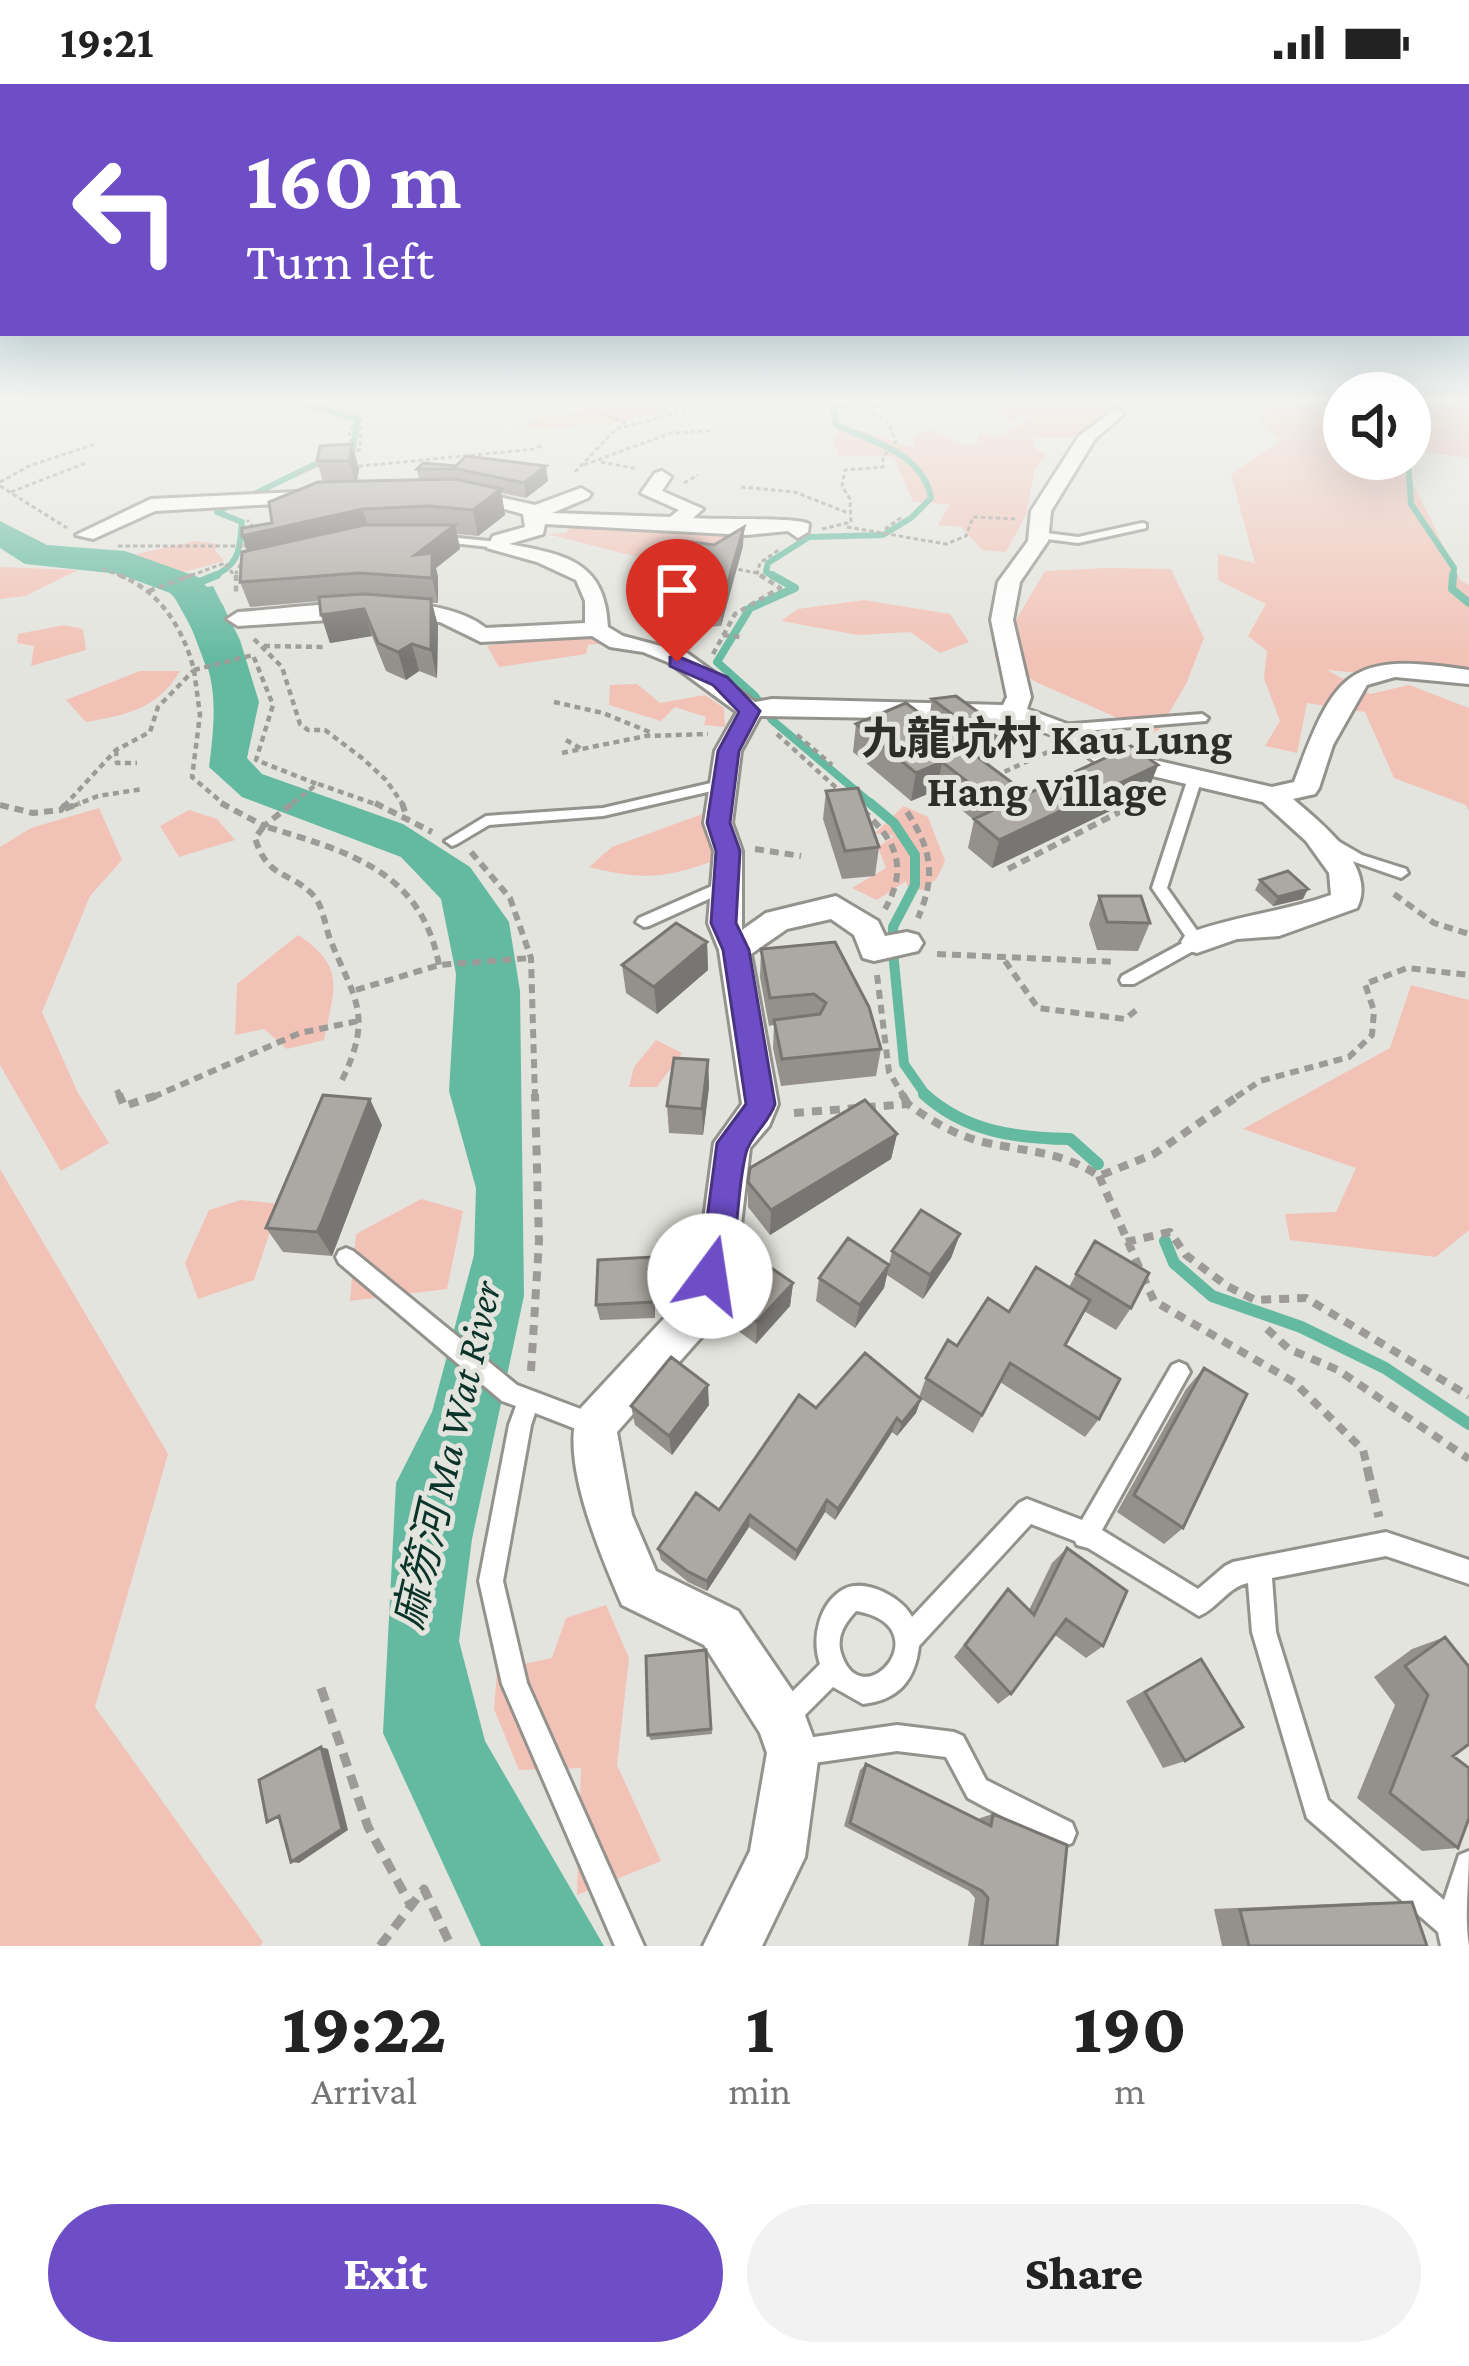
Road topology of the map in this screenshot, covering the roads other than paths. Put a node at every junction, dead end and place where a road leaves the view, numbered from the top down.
1 (656, 486) edge
2 (1057, 486) edge
3 (440, 494) edge
4 (581, 494) road end
5 (349, 496) edge
6 (533, 513) junction
7 (674, 524) junction
8 (1142, 526) dead end
9 (798, 532) dead end
10 (1038, 532) junction
11 (86, 535) dead end
12 (434, 538) edge
13 (498, 545) junction
14 (242, 627) road end
15 (598, 629) junction
16 (1469, 677) edge
17 (892, 709) junction
18 (1013, 713) junction
19 (1202, 718) dead end
20 (743, 724) junction
21 (918, 733) edge
22 (1056, 739) junction
23 (1196, 778) junction
24 (724, 784) junction
25 (1272, 796) junction
26 (1316, 834) junction
27 (452, 841) road end
28 (728, 867) junction
29 (1401, 873) dead end
30 (644, 922) dead end
31 (1197, 942) junction
32 (907, 943) road end
33 (736, 950) junction
34 (1128, 980) dead end
35 (346, 1257) dead end
36 (1180, 1372) dead end
37 (520, 1396) junction
38 (594, 1425) junction
39 (1085, 1537) junction
40 (1258, 1568) junction
41 (1469, 1572) edge
42 (908, 1639) junction
43 (833, 1669) junction
44 (787, 1737) junction
45 (1062, 1834) dead end
46 (1469, 1865) edge
47 (1453, 1935) edge
48 (631, 1946) edge
49 (732, 1946) edge

1 - 7 street
2 - 10 street
3 - 6 street
4 - 6 street
5 - 11 street
6 - 7 street
6 - 13 street
7 - 9 street
8 - 10 lane
10 - 18 street
12 - 13 lane
13 - 15 street
14 - 15 street
15 - 20 street
16 - 25 street
17 - 18 street
17 - 20 street
17 - 21 lane
18 - 22 street
19 - 22 lane
20 - 24 street
22 - 23 street
23 - 25 street
23 - 31 lane
24 - 27 lane
24 - 28 street
25 - 26 street
26 - 29 lane
26 - 31 street
28 - 30 lane
28 - 33 street
31 - 34 lane
32 - 33 street
33 - 38 street
35 - 37 lane
36 - 39 lane
37 - 38 lane
37 - 48 lane
38 - 44 street
39 - 40 lane
39 - 42 lane
40 - 41 lane
40 - 47 lane
42 - 43 lane
42 - 43 lane
43 - 44 lane
44 - 45 lane
44 - 49 street
46 - 47 lane

